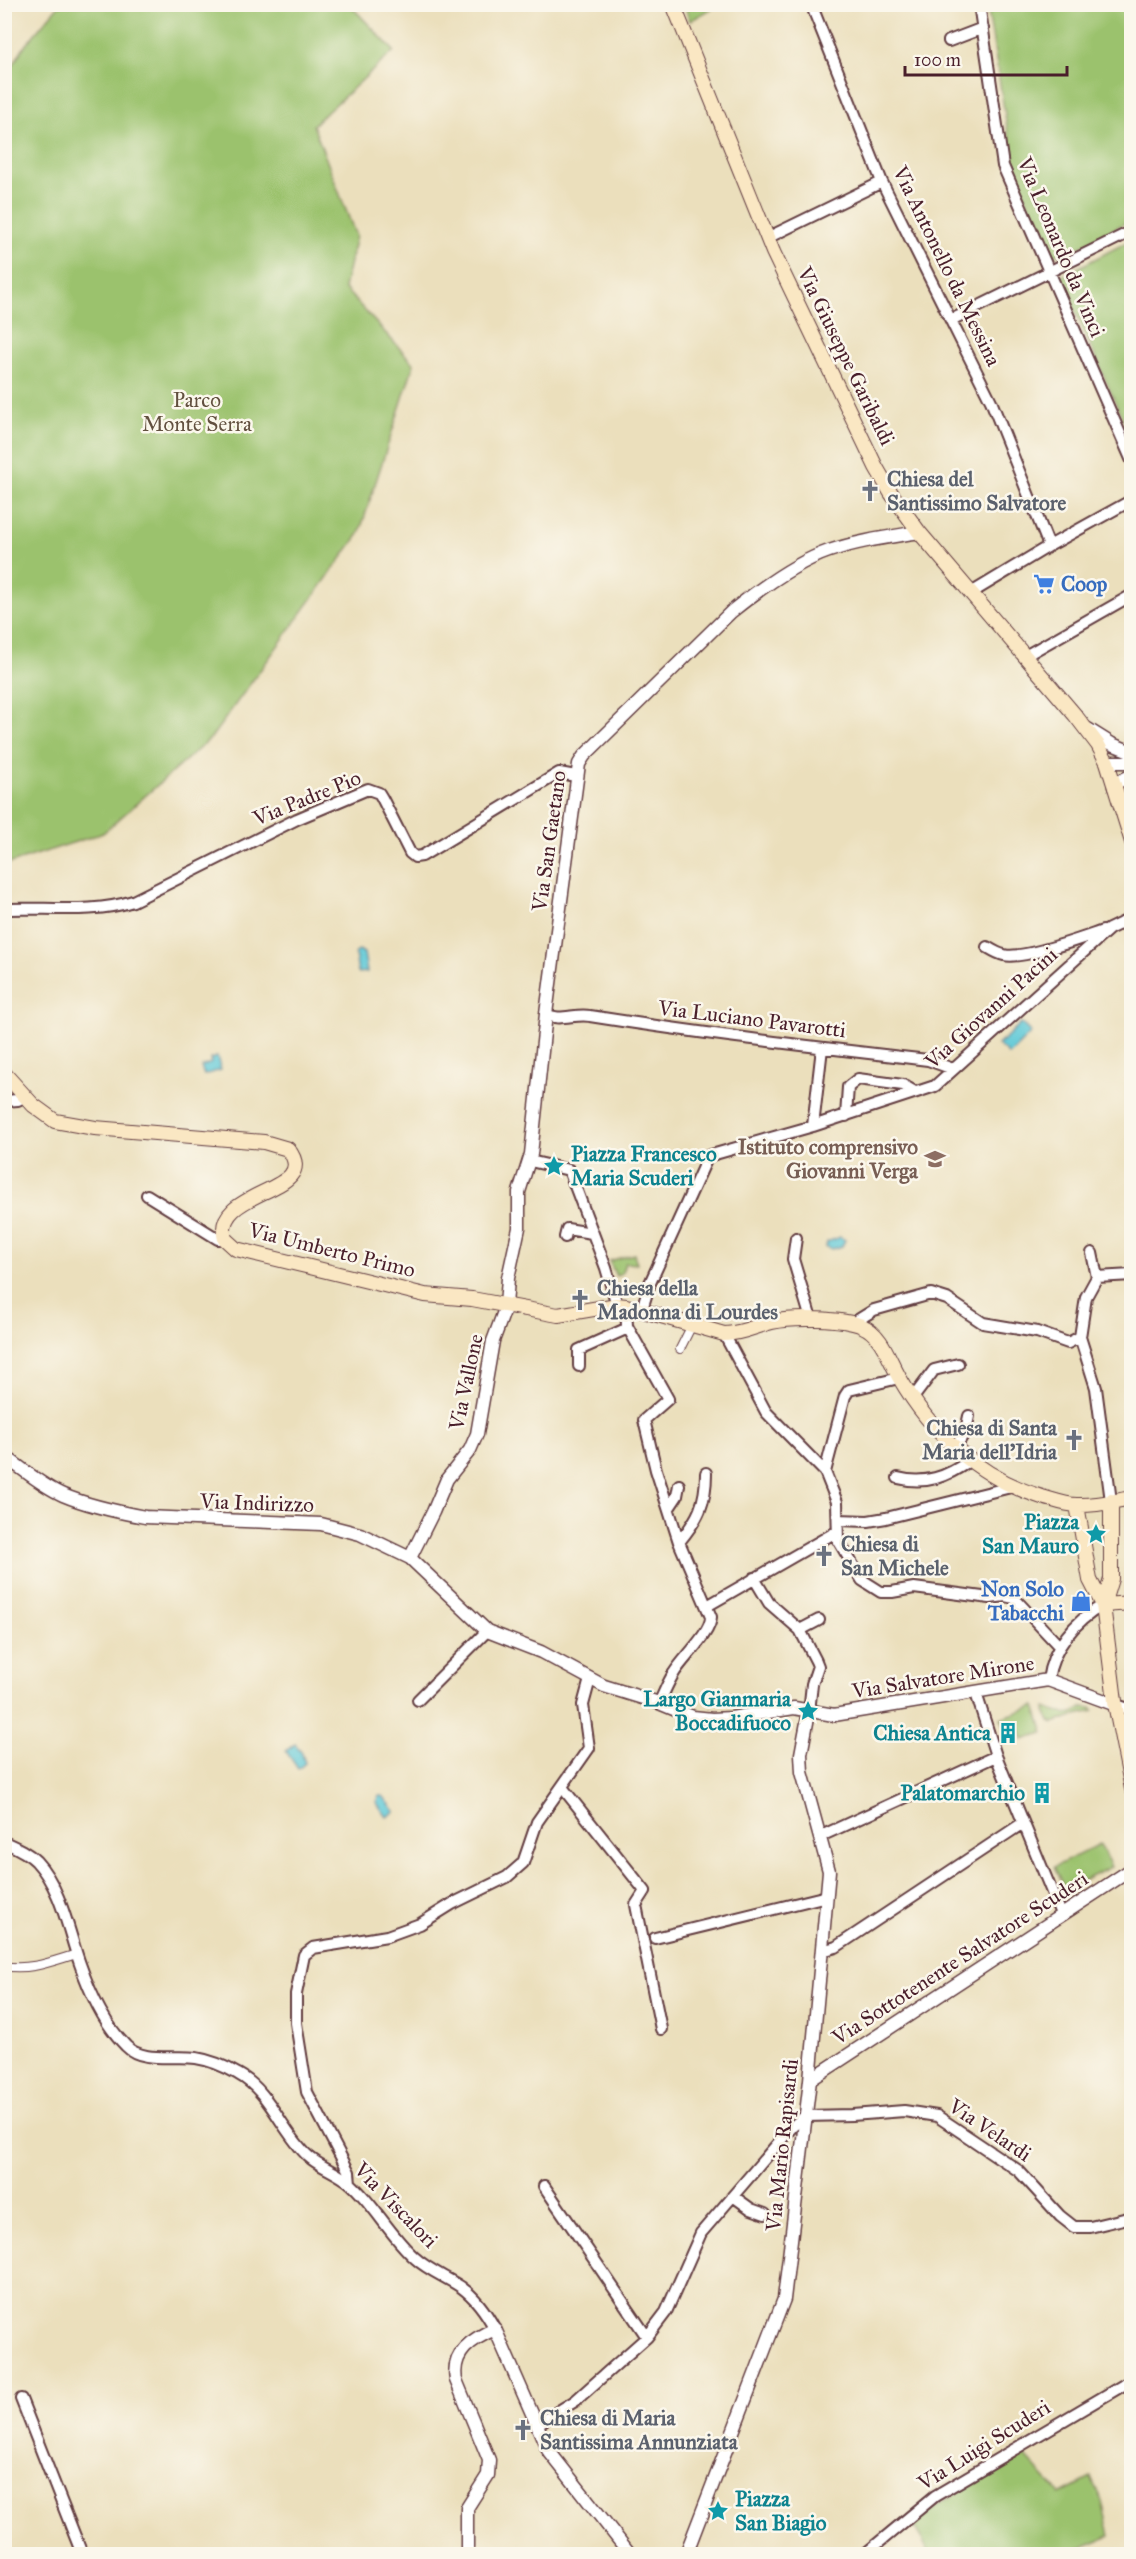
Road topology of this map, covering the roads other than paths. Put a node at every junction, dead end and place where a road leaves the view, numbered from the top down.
1 (673, 4) edge
2 (818, 4) edge
3 (979, 4) edge
4 (983, 28) junction
5 (949, 41) dead end
6 (882, 182) junction
7 (1131, 231) edge
8 (768, 238) junction
9 (1050, 273) junction
10 (951, 320) junction
11 (1131, 461) edge
12 (1131, 500) edge
13 (920, 532) junction
14 (1049, 546) junction
15 (971, 593) junction
16 (1131, 595) edge
17 (1025, 656) junction
18 (1084, 726) junction
19 (1131, 752) edge
20 (1107, 762) junction
21 (1131, 762) edge
22 (1131, 775) edge
23 (576, 776) junction
24 (1114, 787) junction
25 (1131, 842) edge
26 (4, 909) edge
27 (1131, 918) edge
28 (1109, 929) junction
29 (987, 947) dead end
30 (546, 1014) junction
31 (822, 1048) junction
32 (953, 1070) junction
33 (4, 1073) edge
34 (915, 1092) junction
35 (24, 1096) junction
36 (4, 1101) edge
37 (846, 1116) junction
38 (813, 1126) junction
39 (530, 1161) junction
40 (147, 1195) dead end
41 (592, 1233) junction
42 (565, 1237) dead end
43 (795, 1238) dead end
44 (225, 1239) junction
45 (1092, 1253) dead end
46 (1131, 1275) edge
47 (1097, 1277) junction
48 (506, 1305) junction
49 (618, 1305) junction
50 (646, 1310) junction
51 (811, 1319) junction
52 (853, 1323) junction
53 (692, 1324) junction
54 (628, 1327) junction
55 (724, 1334) junction
56 (1080, 1337) junction
57 (680, 1349) dead end
58 (958, 1364) dead end
59 (579, 1366) dead end
60 (899, 1378) junction
61 (913, 1398) junction
62 (969, 1416) dead end
63 (955, 1448) junction
64 (4, 1456) edge
65 (969, 1461) junction
66 (825, 1472) junction
67 (706, 1473) dead end
68 (898, 1478) dead end
69 (679, 1485) dead end
70 (1015, 1486) junction
71 (1131, 1498) edge
72 (1114, 1501) junction
73 (1077, 1505) junction
74 (669, 1509) junction
75 (838, 1520) junction
76 (836, 1532) junction
77 (679, 1542) junction
78 (410, 1558) junction
79 (754, 1578) junction
80 (1131, 1603) edge
81 (1103, 1605) junction
82 (707, 1606) junction
83 (819, 1620) dead end
84 (800, 1630) junction
85 (487, 1631) junction
86 (1059, 1646) junction
87 (590, 1679) junction
88 (1048, 1680) junction
89 (976, 1693) junction
90 (418, 1700) dead end
91 (659, 1703) junction
92 (1116, 1706) junction
93 (810, 1708) junction
94 (1131, 1710) edge
95 (996, 1756) junction
96 (562, 1787) junction
97 (1131, 1789) edge
98 (1023, 1823) junction
99 (821, 1836) junction
100 (4, 1842) edge
101 (1131, 1869) edge
102 (827, 1896) junction
103 (1061, 1914) junction
104 (655, 1938) dead end
105 (822, 1952) junction
106 (77, 1954) junction
107 (4, 1966) edge
108 (661, 2030) dead end
109 (810, 2080) junction
110 (805, 2116) junction
111 (351, 2183) junction
112 (544, 2186) dead end
113 (734, 2196) junction
114 (765, 2214) dead end
115 (1131, 2217) edge
116 (495, 2329) junction
117 (647, 2337) junction
118 (1131, 2380) edge
119 (21, 2399) dead end
120 (536, 2424) junction
121 (82, 2554) edge
122 (467, 2554) edge
123 (630, 2554) edge
124 (686, 2554) edge
125 (864, 2554) edge

1 - 8 main road, Via Giuseppe Garibaldi
2 - 6 street, Via Antonello da Messina
3 - 4 street, Via Leonardo da Vinci
4 - 5 street
4 - 9 street, Via Leonardo da Vinci
6 - 8 street
6 - 10 street, Via Antonello da Messina
7 - 9 street
8 - 13 main road, Via Giuseppe Garibaldi
9 - 10 street
9 - 11 street, Via Leonardo da Vinci
10 - 14 street, Via Antonello da Messina
12 - 14 street
13 - 15 main road, Via Giuseppe Garibaldi
13 - 23 street, Via San Gaetano
14 - 15 street
15 - 17 main road, Via Giuseppe Garibaldi
16 - 17 street
17 - 18 main road, Via Giuseppe Garibaldi
18 - 19 street
18 - 20 main road, Via Giuseppe Garibaldi
20 - 21 street
20 - 24 main road, Via Giuseppe Garibaldi
22 - 24 street
23 - 26 street, Via Padre Pio
23 - 30 street, Via San Gaetano
24 - 25 main road, Via Giuseppe Garibaldi
27 - 28 street, Via Giovanni Pacini
28 - 29 street
28 - 32 street, Via Giovanni Pacini
30 - 31 street, Via Luciano Pavarotti
30 - 39 street, Via San Gaetano
31 - 32 street, Via Luciano Pavarotti
31 - 38 street
32 - 34 street, Via Giovanni Pacini
33 - 35 main road, Via Umberto Primo
34 - 37 street, Via Giovanni Pacini
34 - 37 street
35 - 36 street
35 - 44 main road, Via Umberto Primo
37 - 38 street, Via Giovanni Pacini
38 - 50 street, Via Giovanni Pacini
39 - 41 street
39 - 48 street, Via San Gaetano
40 - 44 street
41 - 42 street
41 - 49 street
43 - 51 street
44 - 48 main road, Via Umberto Primo
45 - 47 street
46 - 47 street
47 - 56 street
48 - 49 main road, Via Umberto Primo
48 - 78 street, Via Vallone
49 - 50 main road
49 - 54 street
50 - 53 main road
51 - 52 main road
51 - 55 main road
52 - 56 street
52 - 60 main road
53 - 55 main road
53 - 57 street
54 - 59 street
54 - 74 street
55 - 66 street
56 - 72 street
58 - 61 street
60 - 61 main road
60 - 66 street
61 - 63 main road
62 - 63 street
63 - 65 main road
64 - 78 street, Via Indirizzo
65 - 68 street
65 - 70 main road
66 - 75 street
67 - 77 street
69 - 74 street
70 - 73 main road
70 - 75 street
71 - 72 main road
72 - 73 main road
72 - 81 main road
73 - 81 main road
74 - 77 street
75 - 76 street
76 - 79 street
76 - 86 street
77 - 82 street
78 - 85 street, Via Indirizzo
79 - 82 street
79 - 84 street
80 - 81 main road
81 - 86 street, Via Salvatore Mirone
81 - 92 main road
82 - 91 street
83 - 84 street
84 - 93 street
85 - 87 street, Via Indirizzo
85 - 90 street
86 - 88 street, Via Salvatore Mirone
87 - 91 street, Via Indirizzo
87 - 96 street
88 - 89 street, Via Salvatore Mirone
88 - 92 street
89 - 93 street, Via Salvatore Mirone
89 - 95 street
91 - 93 street, Via Indirizzo
92 - 94 street
92 - 97 main road
93 - 99 street, Via Mario Rapisardi
95 - 98 street
95 - 99 street
96 - 108 street
96 - 111 street
98 - 103 street
98 - 105 street
99 - 102 street, Via Mario Rapisardi
100 - 106 street, Via Viscalori
101 - 103 street, Via Sottotenente Salvatore Scuderi
102 - 104 street
102 - 105 street, Via Mario Rapisardi
103 - 109 street, Via Sottotenente Salvatore Scuderi
105 - 109 street, Via Mario Rapisardi
106 - 107 street
106 - 111 street, Via Viscalori
109 - 110 street, Via Mario Rapisardi
110 - 113 street
110 - 115 street, Via Velardi
110 - 124 street, Via Mario Rapisardi
111 - 116 street, Via Viscalori
112 - 117 street
113 - 114 street
113 - 117 street
116 - 120 street, Via Viscalori
116 - 122 street
117 - 120 street
118 - 125 street, Via Luigi Scuderi
119 - 121 street
120 - 123 street, Via Viscalori

